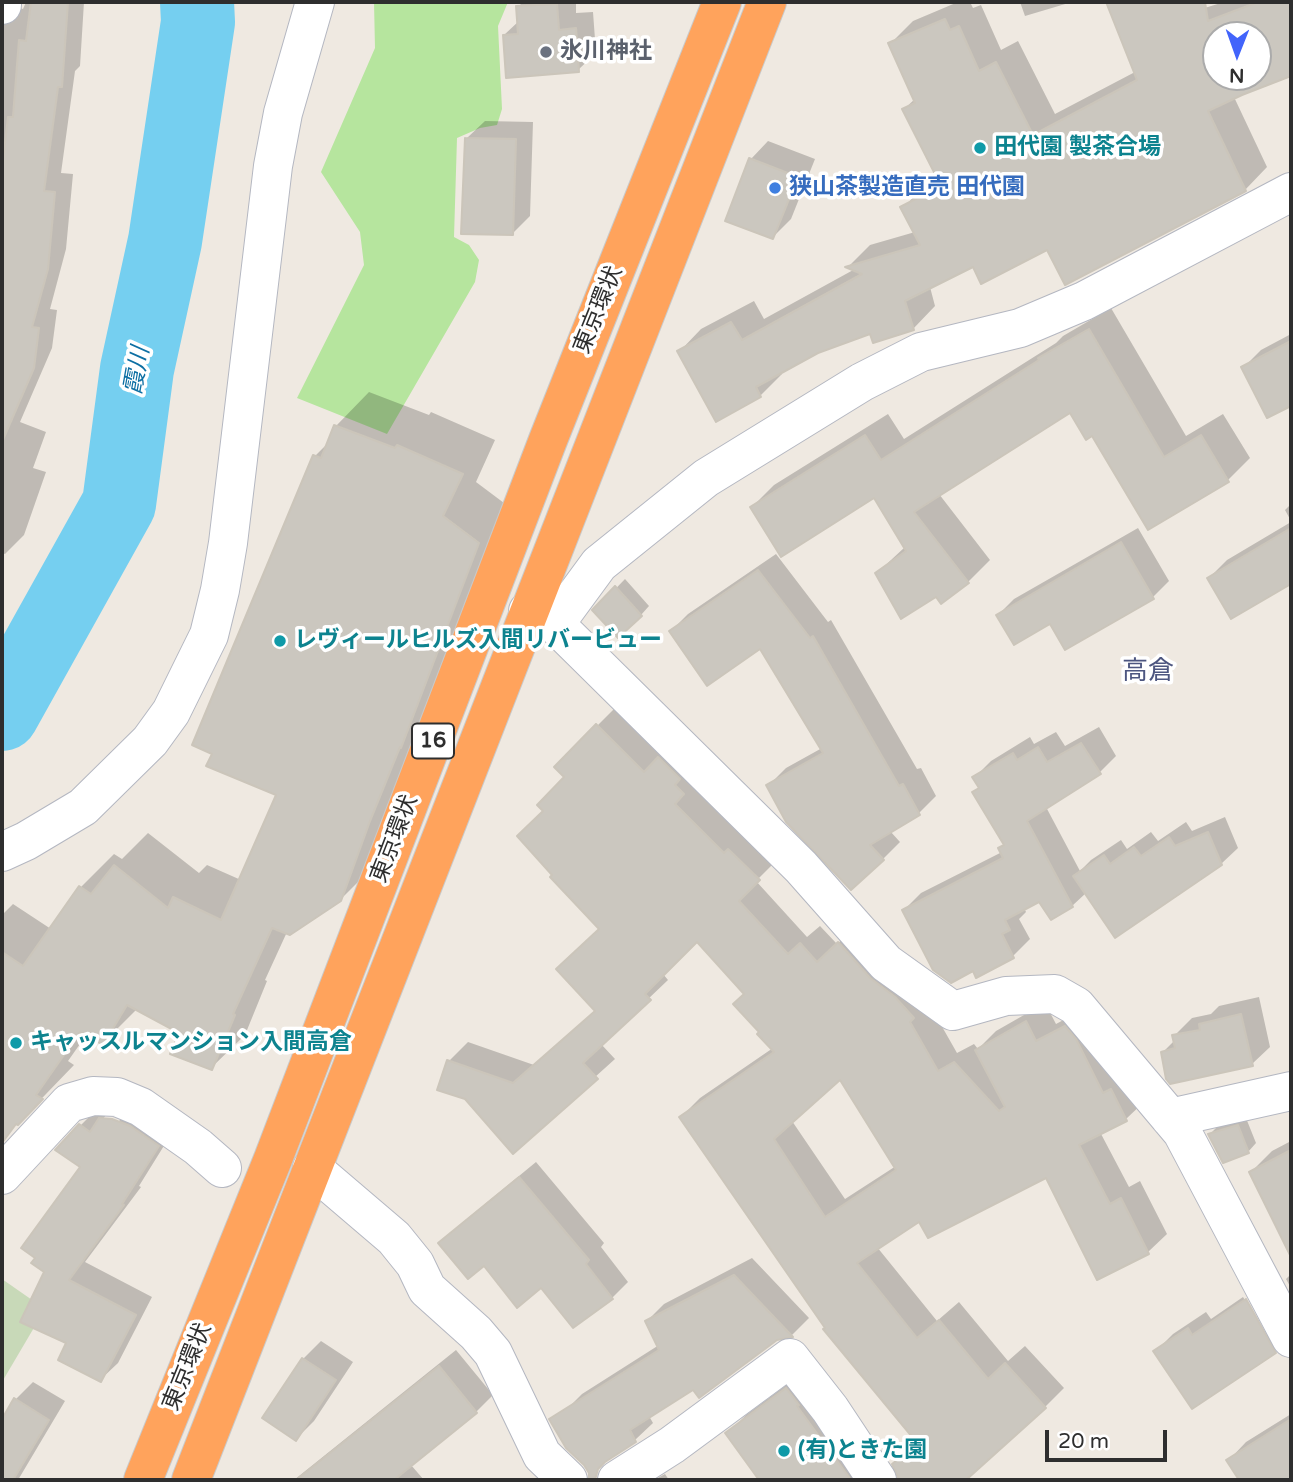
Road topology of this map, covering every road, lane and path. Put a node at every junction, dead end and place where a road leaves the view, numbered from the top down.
1 (315, 2) edge
2 (722, 2) edge
3 (767, 2) edge
4 (1291, 191) edge
5 (541, 617) junction
6 (2, 852) edge
7 (1291, 1091) edge
8 (1170, 1118) junction
9 (222, 1168) dead end
10 (312, 1168) junction
11 (2, 1175) edge
12 (1291, 1338) edge
13 (143, 1480) edge
14 (191, 1480) edge
15 (568, 1480) edge
16 (617, 1480) edge
17 (877, 1480) edge

1 - 6 street
2 - 13 highway, 東京環状 / 16
3 - 5 highway, 東京環状 / 16
4 - 5 street
5 - 8 street
5 - 10 highway, 東京環状 / 16
7 - 8 street
8 - 12 street
9 - 11 street
10 - 14 highway, 東京環状 / 16
10 - 15 street
16 - 17 street

